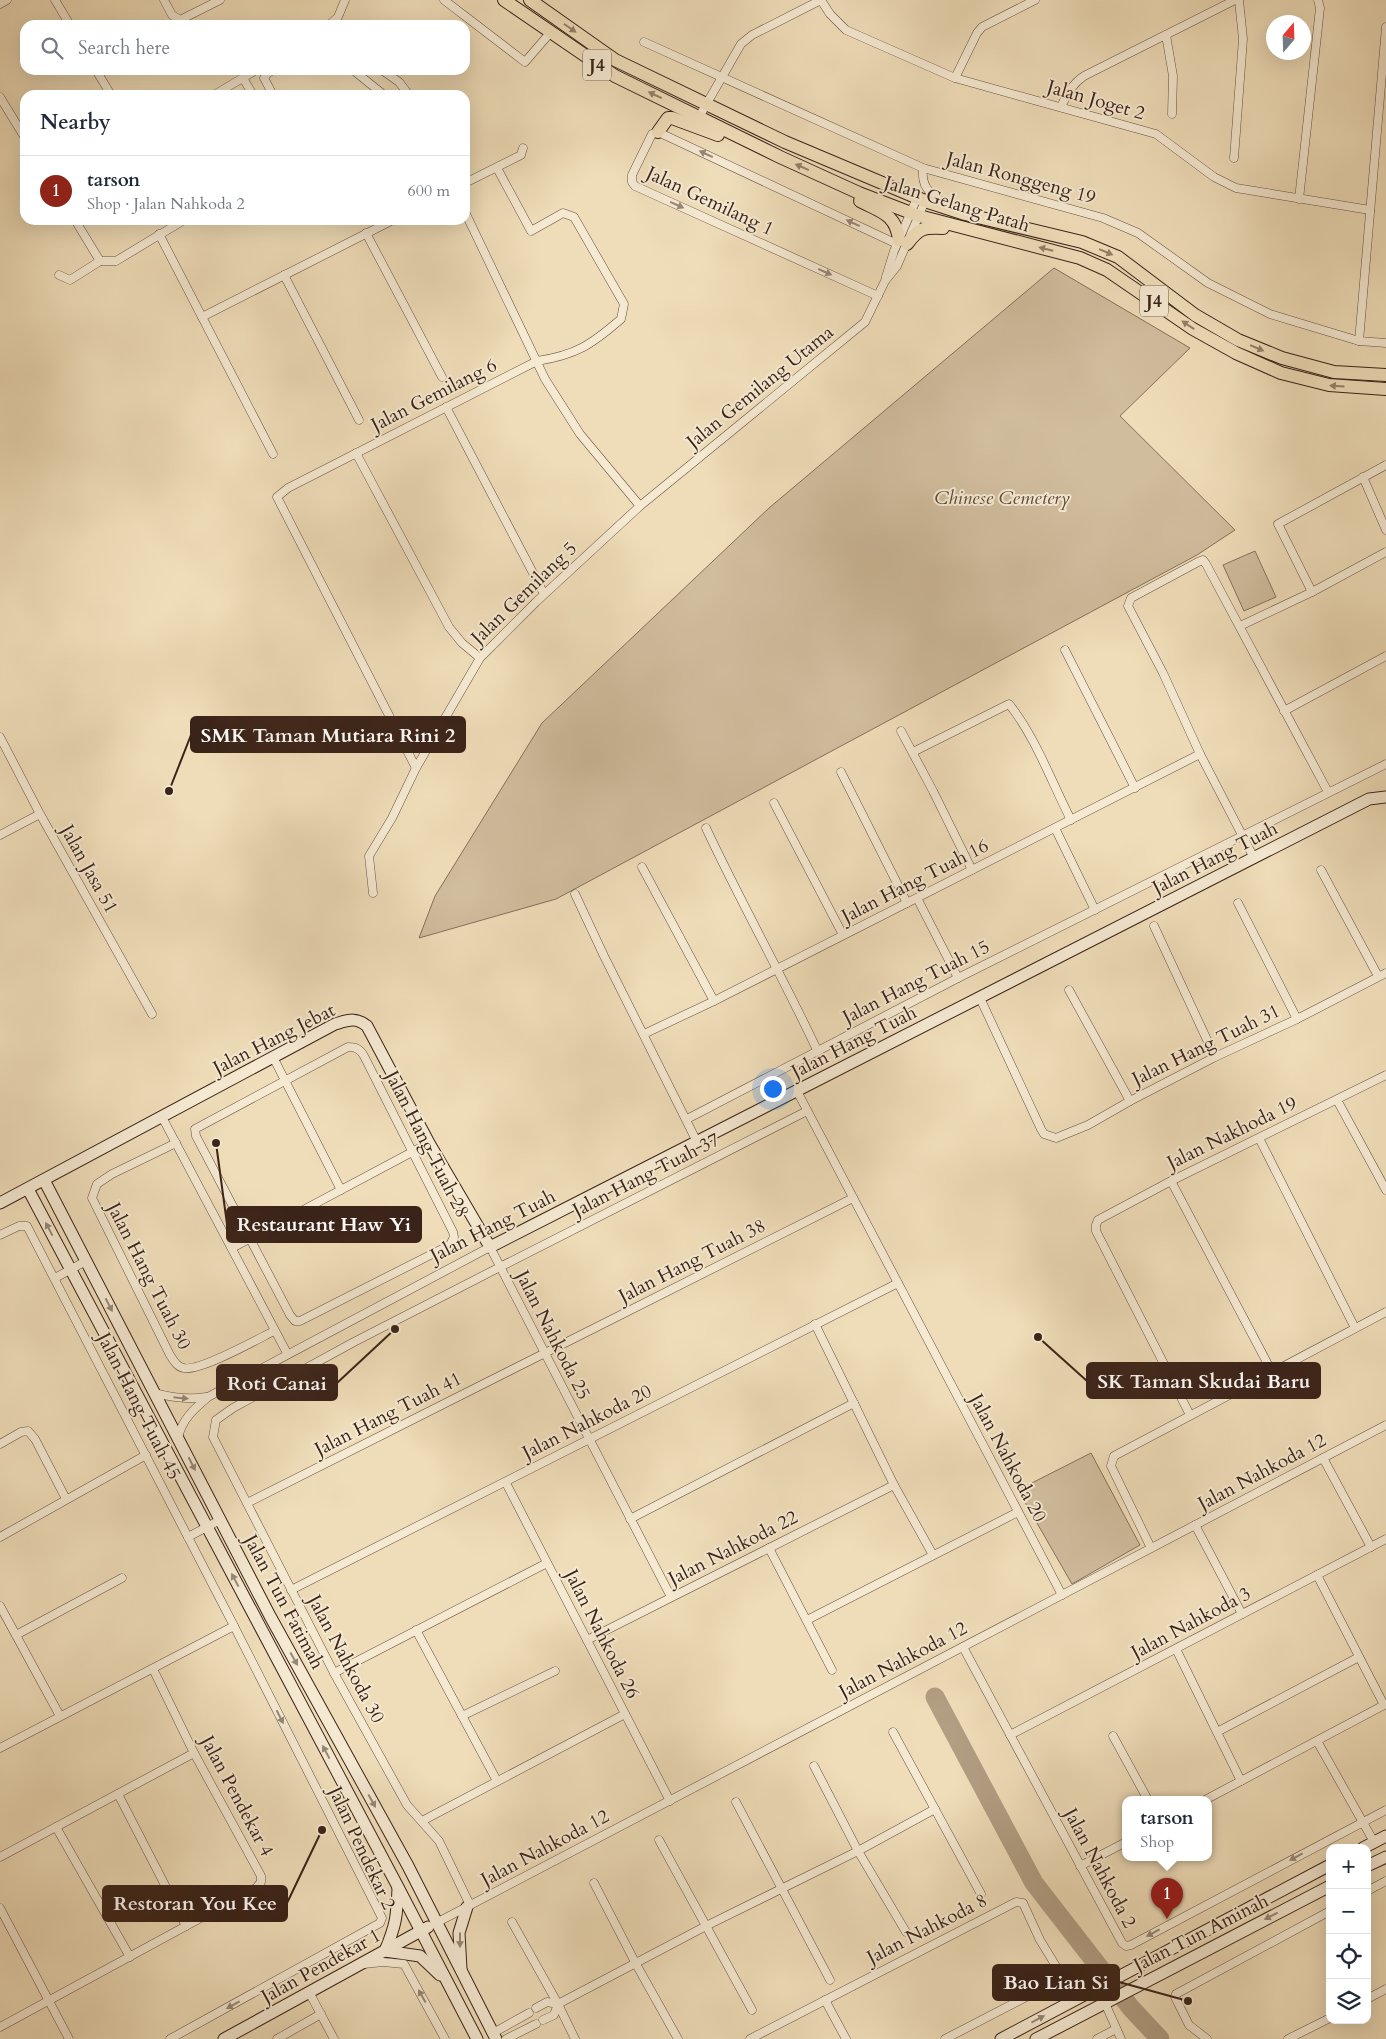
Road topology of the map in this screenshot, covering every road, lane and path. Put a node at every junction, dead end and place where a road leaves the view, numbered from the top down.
1 (7, 0) edge
2 (55, 0) edge
3 (164, 0) edge
4 (220, 0) edge
5 (345, 0) edge
6 (444, 0) edge
7 (504, 0) edge
8 (530, 0) edge
9 (821, 0) edge
10 (1035, 0) edge
11 (1235, 0) edge
12 (1240, 0) edge
13 (1318, 0) edge
14 (0, 4) edge
15 (67, 20) edge
16 (334, 20) edge
17 (1386, 27) edge
18 (550, 33) junction
19 (1166, 34) junction
20 (644, 42) dead end
21 (99, 75) edge
22 (248, 75) edge
23 (267, 75) edge
24 (358, 75) edge
25 (389, 75) edge
26 (243, 78) junction
27 (720, 78) junction
28 (955, 78) junction
29 (108, 90) edge
30 (223, 90) edge
31 (250, 90) edge
32 (270, 90) edge
33 (378, 90) edge
34 (405, 90) edge
35 (0, 97) edge
36 (706, 104) junction
37 (1061, 108) junction
38 (1172, 114) dead end
39 (698, 117) junction
40 (20, 130) edge
41 (658, 132) junction
42 (759, 147) junction
43 (523, 148) dead end
44 (1234, 158) dead end
45 (496, 168) junction
46 (923, 168) junction
47 (824, 177) junction
48 (470, 181) edge
49 (1299, 198) junction
50 (921, 199) junction
51 (1370, 210) junction
52 (965, 214) junction
53 (915, 215) junction
54 (470, 222) edge
55 (78, 225) edge
56 (175, 225) edge
57 (383, 225) edge
58 (970, 230) junction
59 (159, 234) junction
60 (366, 234) junction
61 (901, 242) junction
62 (100, 261) junction
63 (59, 275) dead end
64 (284, 275) junction
65 (878, 296) junction
66 (202, 317) junction
67 (1358, 341) junction
68 (1386, 343) edge
69 (537, 361) junction
70 (1386, 375) edge
71 (442, 376) dead end
72 (1386, 389) edge
73 (446, 407) junction
74 (359, 420) dead end
75 (356, 453) junction
76 (273, 454) dead end
77 (1386, 465) edge
78 (1363, 478) junction
79 (640, 506) junction
80 (1386, 530) edge
81 (1386, 552) edge
82 (1312, 592) junction
83 (544, 594) junction
84 (1240, 626) junction
85 (1064, 650) dead end
86 (1386, 656) edge
87 (480, 658) junction
88 (1284, 711) junction
89 (901, 731) dead end
90 (0, 737) edge
91 (913, 752) junction
92 (1200, 754) junction
93 (1386, 764) edge
94 (416, 768) junction
95 (841, 772) dead end
96 (1135, 788) junction
97 (1328, 792) junction
98 (1386, 797) edge
99 (774, 803) dead end
100 (40, 814) junction
101 (1071, 820) junction
102 (706, 828) dead end
103 (1055, 828) junction
104 (0, 835) edge
105 (1244, 836) junction
106 (1254, 858) junction
107 (642, 867) dead end
108 (972, 870) junction
109 (1321, 870) dead end
110 (373, 893) dead end
111 (576, 894) dead end
112 (917, 898) junction
113 (1238, 902) dead end
114 (907, 903) junction
115 (1095, 910) junction
116 (1154, 926) dead end
117 (844, 936) junction
118 (776, 970) junction
119 (1382, 975) edge
120 (958, 978) junction
121 (1069, 990) dead end
122 (980, 998) junction
123 (714, 1001) junction
124 (152, 1014) dead end
125 (1297, 1019) junction
126 (644, 1034) junction
127 (817, 1050) junction
128 (1216, 1057) junction
129 (273, 1058) junction
130 (1386, 1075) edge
131 (285, 1082) junction
132 (797, 1091) junction
133 (1337, 1100) junction
134 (1130, 1101) junction
135 (807, 1111) junction
136 (162, 1117) junction
137 (686, 1119) junction
138 (1259, 1138) junction
139 (697, 1142) junction
140 (176, 1143) junction
141 (429, 1143) junction
142 (413, 1152) junction
143 (44, 1180) junction
144 (1171, 1181) junction
145 (28, 1189) junction
146 (342, 1190) junction
147 (1386, 1190) edge
148 (853, 1198) junction
149 (0, 1204) edge
150 (0, 1235) edge
151 (251, 1239) junction
152 (490, 1247) junction
153 (232, 1248) junction
154 (86, 1261) junction
155 (500, 1267) junction
156 (71, 1270) junction
157 (55, 1278) junction
158 (898, 1284) junction
159 (1386, 1312) edge
160 (815, 1324) junction
161 (1355, 1328) junction
162 (274, 1331) junction
163 (288, 1354) junction
164 (545, 1354) junction
165 (1272, 1372) junction
166 (155, 1393) junction
167 (208, 1396) junction
168 (854, 1404) junction
169 (1190, 1415) junction
170 (216, 1420) joint
171 (1386, 1425) edge
172 (178, 1438) junction
173 (589, 1439) junction
174 (0, 1444) edge
175 (146, 1455) junction
176 (1323, 1458) junction
177 (506, 1483) junction
178 (894, 1485) junction
179 (66, 1499) junction
180 (246, 1503) junction
181 (1018, 1512) junction
182 (630, 1519) junction
183 (220, 1520) junction
184 (1195, 1525) junction
185 (207, 1527) junction
186 (0, 1537) edge
187 (188, 1537) junction
188 (1386, 1539) edge
189 (1371, 1547) junction
190 (768, 1548) junction
191 (1152, 1548) junction
192 (934, 1555) junction
193 (547, 1562) junction
194 (1317, 1575) junction
195 (122, 1578) dead end
196 (291, 1590) junction
197 (1062, 1595) junction
198 (671, 1598) junction
199 (0, 1606) edge
200 (1242, 1614) junction
201 (807, 1620) junction
202 (234, 1626) junction
203 (416, 1630) junction
204 (16, 1635) junction
205 (587, 1640) junction
206 (963, 1647) junction
207 (1176, 1649) junction
208 (1359, 1657) junction
209 (153, 1669) junction
210 (832, 1670) dead end
211 (555, 1671) dead end
212 (334, 1673) junction
213 (1385, 1705) edge
214 (625, 1714) junction
215 (60, 1716) junction
216 (462, 1716) junction
217 (893, 1732) dead end
218 (1217, 1732) junction
219 (1010, 1735) junction
220 (1113, 1736) dead end
221 (1318, 1741) junction
222 (0, 1748) edge
223 (194, 1753) junction
224 (814, 1766) dead end
225 (497, 1781) junction
226 (1241, 1781) junction
227 (118, 1794) junction
228 (1146, 1796) edge
229 (1212, 1796) edge
230 (670, 1800) junction
231 (736, 1802) dead end
232 (935, 1809) junction
233 (1386, 1810) edge
234 (422, 1821) junction
235 (1364, 1822) junction
236 (56, 1827) junction
237 (1386, 1836) edge
238 (659, 1840) dead end
239 (1374, 1842) junction
240 (1122, 1844) edge
241 (1370, 1844) edge
242 (858, 1850) junction
243 (0, 1857) edge
244 (1386, 1857) edge
245 (1371, 1864) edge
246 (1080, 1866) junction
247 (1326, 1867) edge
248 (1386, 1881) edge
249 (594, 1883) dead end
250 (398, 1887) junction
251 (1326, 1888) edge
252 (781, 1889) junction
253 (1371, 1889) edge
254 (981, 1894) dead end
255 (468, 1906) junction
256 (1, 1913) edge
257 (1326, 1913) edge
258 (512, 1922) dead end
259 (436, 1923) junction
260 (186, 1926) junction
261 (706, 1926) junction
262 (421, 1931) junction
263 (906, 1932) dead end
264 (384, 1951) junction
265 (130, 1957) junction
266 (360, 1964) junction
267 (636, 1964) junction
268 (461, 1974) junction
269 (1063, 1978) junction
270 (830, 1980) dead end
271 (447, 1982) junction
272 (1386, 1990) edge
273 (309, 1992) junction
274 (1371, 1997) edge
275 (1076, 1999) junction
276 (825, 2000) junction
277 (49, 2002) junction
278 (1105, 2002) junction
279 (558, 2004) junction
280 (752, 2010) dead end
281 (321, 2014) junction
282 (1326, 2020) edge
283 (0, 2028) edge
284 (1116, 2029) junction
285 (492, 2037) edge
286 (69, 2039) edge
287 (170, 2039) edge
288 (224, 2039) edge
289 (277, 2039) edge
290 (334, 2039) edge
291 (445, 2039) edge
292 (477, 2039) edge
293 (506, 2039) edge
294 (575, 2039) edge
295 (678, 2039) edge
296 (750, 2039) edge
297 (846, 2039) edge
298 (945, 2039) edge
299 (1001, 2039) edge
300 (1036, 2039) edge
301 (1097, 2039) edge
302 (1121, 2039) edge
303 (1207, 2039) edge
304 (1288, 2039) edge

1 - 14 street
2 - 15 street
3 - 4 street
5 - 16 street
6 - 18 street
7 - 18 main road, Jalan Gelang Patah / J4
8 -> 36 main road, Jalan Gelang Patah / J4
9 - 27 street
9 - 28 street, Jalan Joget 2
10 - 28 street
11 - 19 street
12 - 44 street
13 - 49 street
17 - 51 street
39 -> 18 main road, Jalan Gelang Patah / J4
19 - 37 street
19 - 38 street
20 - 27 street, Jalan Ronggeng 19
21 - 29 street
22 - 26 street
23 - 32 street
24 - 33 street
25 - 34 street
26 - 30 street
26 - 31 street
27 - 36 street
27 - 46 street, Jalan Ronggeng 19
28 - 37 street, Jalan Joget 2
35 - 40 street
36 - 39 street
36 - 50 main road, Jalan Gelang Patah / J4
37 - 49 street, Jalan Joget 2
39 - 42 main road, Jalan Gelang Patah / J4
41 - 42 main road
61 -> 41 street
41 -> 65 street, Jalan Gemilang 1
47 -> 42 main road, Jalan Gelang Patah / J4
43 - 45 street
45 - 48 street
45 - 69 street, Jalan Gemilang 6
46 - 52 street
46 - 67 street, Jalan Ronggeng 19
47 - 53 main road, Jalan Gelang Patah / J4
47 - 61 main road
49 - 51 street, Jalan Joget 2
50 - 52 main road, Jalan Gelang Patah / J4
50 - 53 street, Jalan Gemilang Utama
51 - 67 street
52 -> 70 main road, Jalan Gelang Patah / J4
53 - 58 main road, Jalan Gelang Patah / J4
53 - 61 street, Jalan Gemilang Utama
54 - 69 street
55 - 62 street
56 - 59 street
57 - 60 street
58 - 61 main road
72 -> 58 main road, Jalan Gelang Patah / J4
59 - 62 street
59 - 66 street
60 - 64 street
60 - 71 street
61 - 65 street, Jalan Gemilang Utama
62 - 63 street
64 - 66 street
64 - 74 street
65 - 79 street, Jalan Gemilang Utama
66 - 76 street
67 - 68 street, Jalan Ronggeng 19
69 - 73 street, Jalan Gemilang 6
69 - 79 street
73 - 75 street, Jalan Gemilang 6
73 - 83 street
75 - 87 street
75 - 94 street, Jalan Gemilang 6
77 - 78 street
78 - 80 street
78 - 82 street
79 - 83 street, Jalan Gemilang 5
81 - 82 street
82 - 84 street
83 - 87 street, Jalan Gemilang 5
84 - 88 street
84 - 92 street
85 - 96 street
86 - 88 street
87 - 94 street, Jalan Gemilang 5
88 - 97 street
89 - 91 street
90 - 100 street, Jalan Jasa 51
91 - 101 street
91 - 108 street
92 - 96 street, Jalan Hang Tuah 16
92 - 105 street
93 - 97 street, Jalan Hang Tuah 15
94 - 110 street, Jalan Gemilang 5
95 - 114 street
96 - 101 street, Jalan Hang Tuah 16
97 - 105 street, Jalan Hang Tuah 15
98 - 106 main road, Jalan Hang Tuah
99 - 117 street
100 - 104 street
100 - 124 street, Jalan Jasa 51
101 - 103 street, Jalan Hang Tuah 16
102 - 118 street
103 - 108 street, Jalan Hang Tuah 16
103 - 115 street
105 - 106 street
105 - 115 street, Jalan Hang Tuah 15
106 - 122 main road, Jalan Hang Tuah
107 - 123 street
108 - 112 street, Jalan Hang Tuah 16
109 - 119 street
111 - 126 street
112 - 114 street, Jalan Hang Tuah 16
112 - 120 street
113 - 125 street
114 - 117 street, Jalan Hang Tuah 16
115 - 120 street, Jalan Hang Tuah 15
116 - 128 street
117 - 118 street, Jalan Hang Tuah 16
118 - 123 street, Jalan Hang Tuah 16
118 - 127 street
119 - 125 street, Jalan Hang Tuah 31
120 - 127 street, Jalan Hang Tuah 15
121 - 134 street
122 - 132 main road, Jalan Hang Tuah
122 - 134 street, Jalan Hang Tuah 31
123 - 126 street, Jalan Hang Tuah 16
125 - 128 street, Jalan Hang Tuah 31
126 - 137 street
127 - 137 street, Jalan Hang Tuah 15
128 - 134 street, Jalan Hang Tuah 31
129 - 131 street
129 - 136 main road, Jalan Hang Jebat
129 - 141 main road, Jalan Hang Jebat
130 - 133 street, Jalan Nakhoda 19
131 - 142 street, Jalan Hang Tuah 28
131 - 146 street
131 - 151 street, Jalan Hang Tuah 28
132 - 135 street, Jalan Nahkoda 20
132 - 139 main road, Jalan Hang Tuah
133 - 138 street, Jalan Nakhoda 19
133 - 147 street
135 - 148 street, Jalan Nahkoda 20
135 - 155 street, Jalan Hang Tuah 37
136 - 140 street
136 - 143 main road, Jalan Hang Jebat
137 - 139 street
138 - 144 street, Jalan Nakhoda 19
138 - 161 street
139 - 152 main road, Jalan Hang Tuah
140 - 153 street
140 - 162 street, Jalan Hang Tuah 30
141 - 142 street
141 - 152 main road, Jalan Hang Jebat
142 - 146 street
142 - 151 street, Jalan Hang Tuah 28
143 - 145 main road, Jalan Hang Jebat
143 - 154 main road, Jalan Tun Fatimah
144 - 165 street
144 - 169 street, Jalan Nakhoda 19
145 - 149 main road, Jalan Hang Jebat
156 -> 145 main road, Jalan Tun Fatimah
146 - 151 street
148 - 158 street, Jalan Nahkoda 20
148 - 164 street, Jalan Hang Tuah 38
150 - 157 street, Jalan Hang Tuah 45
151 - 153 street
152 - 155 street, Jalan Nahkoda 25
152 - 163 street, Jalan Hang Tuah
153 - 162 street
154 - 156 street
154 -> 166 main road, Jalan Tun Fatimah
155 - 164 street, Jalan Nahkoda 25
155 - 170 street, Jalan Hang Tuah 37
156 - 157 street
156 - 185 main road, Jalan Tun Fatimah
157 - 175 street, Jalan Hang Tuah 45
158 - 160 street, Jalan Nahkoda 20
158 - 181 street, Jalan Nahkoda 20
159 - 161 street
160 - 168 street
160 - 173 street, Jalan Nahkoda 20
161 - 165 street
162 - 163 street
163 - 167 street, Jalan Hang Tuah
164 - 173 street, Jalan Nahkoda 25
164 - 180 street, Jalan Hang Tuah 41
165 - 169 street
166 -> 167 street, Jalan Hang Tuah
166 - 172 main road, Jalan Tun Fatimah
167 - 172 street, Jalan Hang Tuah
168 - 178 street
168 - 182 street
169 - 191 street
170 - 180 street, Jalan Nahkoda 30
171 - 176 street, Jalan Nahkoda 12
172 -> 183 main road, Jalan Tun Fatimah
173 - 177 street, Jalan Nahkoda 20
173 - 182 street, Jalan Nahkoda 25
174 - 179 street
175 - 179 street
175 - 187 street, Jalan Hang Tuah 45
176 - 184 street, Jalan Nahkoda 12
176 - 189 street
177 - 193 street, Jalan Nahkoda 26
177 - 196 street, Jalan Nahkoda 20
178 - 190 street, Jalan Nahkoda 22
178 - 192 street
179 - 186 street
180 - 196 street, Jalan Nahkoda 30
181 - 192 street
181 - 197 street, Jalan Nahkoda 20
182 - 198 street, Jalan Nahkoda 25
183 - 185 street
183 -> 259 main road, Jalan Tun Fatimah
184 - 191 street, Jalan Nahkoda 12
184 - 200 street
185 - 187 street
250 -> 185 main road, Jalan Tun Fatimah
187 - 202 street, Jalan Hang Tuah 45
188 - 189 street, Jalan Nahkoda 3
189 - 194 street, Jalan Nahkoda 3
190 - 198 street, Jalan Nahkoda 22
190 - 201 street
191 - 197 street, Jalan Nahkoda 12
192 - 201 street
193 - 203 street
193 - 205 street, Jalan Nahkoda 26
194 - 200 street, Jalan Nahkoda 3
194 - 208 street
195 - 204 street
196 - 212 street, Jalan Nahkoda 30
197 - 206 street, Jalan Nahkoda 12
198 - 205 street, Jalan Nahkoda 22
199 - 204 street
200 - 207 street, Jalan Nahkoda 3
201 - 210 street
202 - 209 street
202 -> 287 street, Jalan Pendekar 2
203 - 212 street
203 - 216 street
204 - 215 street
205 - 214 street, Jalan Nahkoda 26
206 - 219 street, Jalan Nahkoda 2
206 - 230 street, Jalan Nahkoda 12
207 - 218 street
207 - 219 street, Jalan Nahkoda 3
208 - 213 street
208 - 218 street
209 - 215 street
209 - 223 street, Jalan Pendekar 4
211 - 216 street
212 - 234 street, Jalan Nahkoda 30
213 - 221 street
214 - 225 street
214 - 230 street, Jalan Nahkoda 26
215 - 222 street
216 - 225 street
217 - 232 street
218 - 226 street
219 - 246 street, Jalan Nahkoda 2
220 - 228 street
221 - 226 street
221 - 235 street
223 - 227 street
223 - 260 street, Jalan Pendekar 4
224 - 242 street
225 - 234 street
226 - 229 street
227 - 236 street
227 - 260 street
230 - 255 street, Jalan Nahkoda 12
231 - 252 street
232 - 242 street
232 - 254 street
233 - 235 street, Jalan Nahkoda 2
234 - 255 street, Jalan Nahkoda 30
235 - 239 street
235 -> 246 street, Jalan Nahkoda 2
236 - 243 street
236 - 265 street
237 - 239 main road
238 - 261 street
239 - 241 main road
240 - 246 street
242 - 252 street
242 - 263 street
244 - 245 main road
247 - 275 main road, Jalan Tun Aminah
248 - 253 street
249 - 267 street
250 - 262 main road, Jalan Tun Fatimah
250 - 264 main road
251 -> 278 main road, Jalan Tun Aminah
252 - 261 street
252 - 270 street
255 - 259 street, Jalan Nahkoda 12
255 -> 268 main road
256 - 277 street
257 - 303 street
258 - 279 street
259 - 262 main road, Jalan Pendekar 1
259 - 268 main road, Jalan Tun Fatimah
260 - 265 street, Jalan Pendekar 4
261 - 267 street
261 - 280 street
262 - 264 main road, Jalan Pendekar 1
262 - 271 main road, Jalan Tun Fatimah
264 - 266 main road, Jalan Pendekar 1
264 - 271 main road
265 - 277 street, Jalan Pendekar 4
266 - 273 main road, Jalan Pendekar 1
291 -> 266 street
267 - 279 street
267 - 295 street
268 - 285 main road, Jalan Tun Fatimah
269 - 275 street, Jalan Nahkoda 8
269 - 276 street, Jalan Nahkoda 8
269 - 298 street
271 - 292 main road, Jalan Tun Fatimah
272 - 274 street
273 - 281 street
273 - 288 main road, Jalan Pendekar 1
299 -> 275 main road, Jalan Tun Aminah
276 - 296 street, Jalan Nahkoda 8
276 - 297 street
277 - 283 street, Jalan Pendekar 4
277 - 286 street
278 - 284 street
278 - 300 main road, Jalan Tun Aminah
279 - 285 street
279 - 293 street
279 - 294 street
281 - 289 street
281 - 290 street
282 - 304 street
284 - 301 street
284 - 302 street

